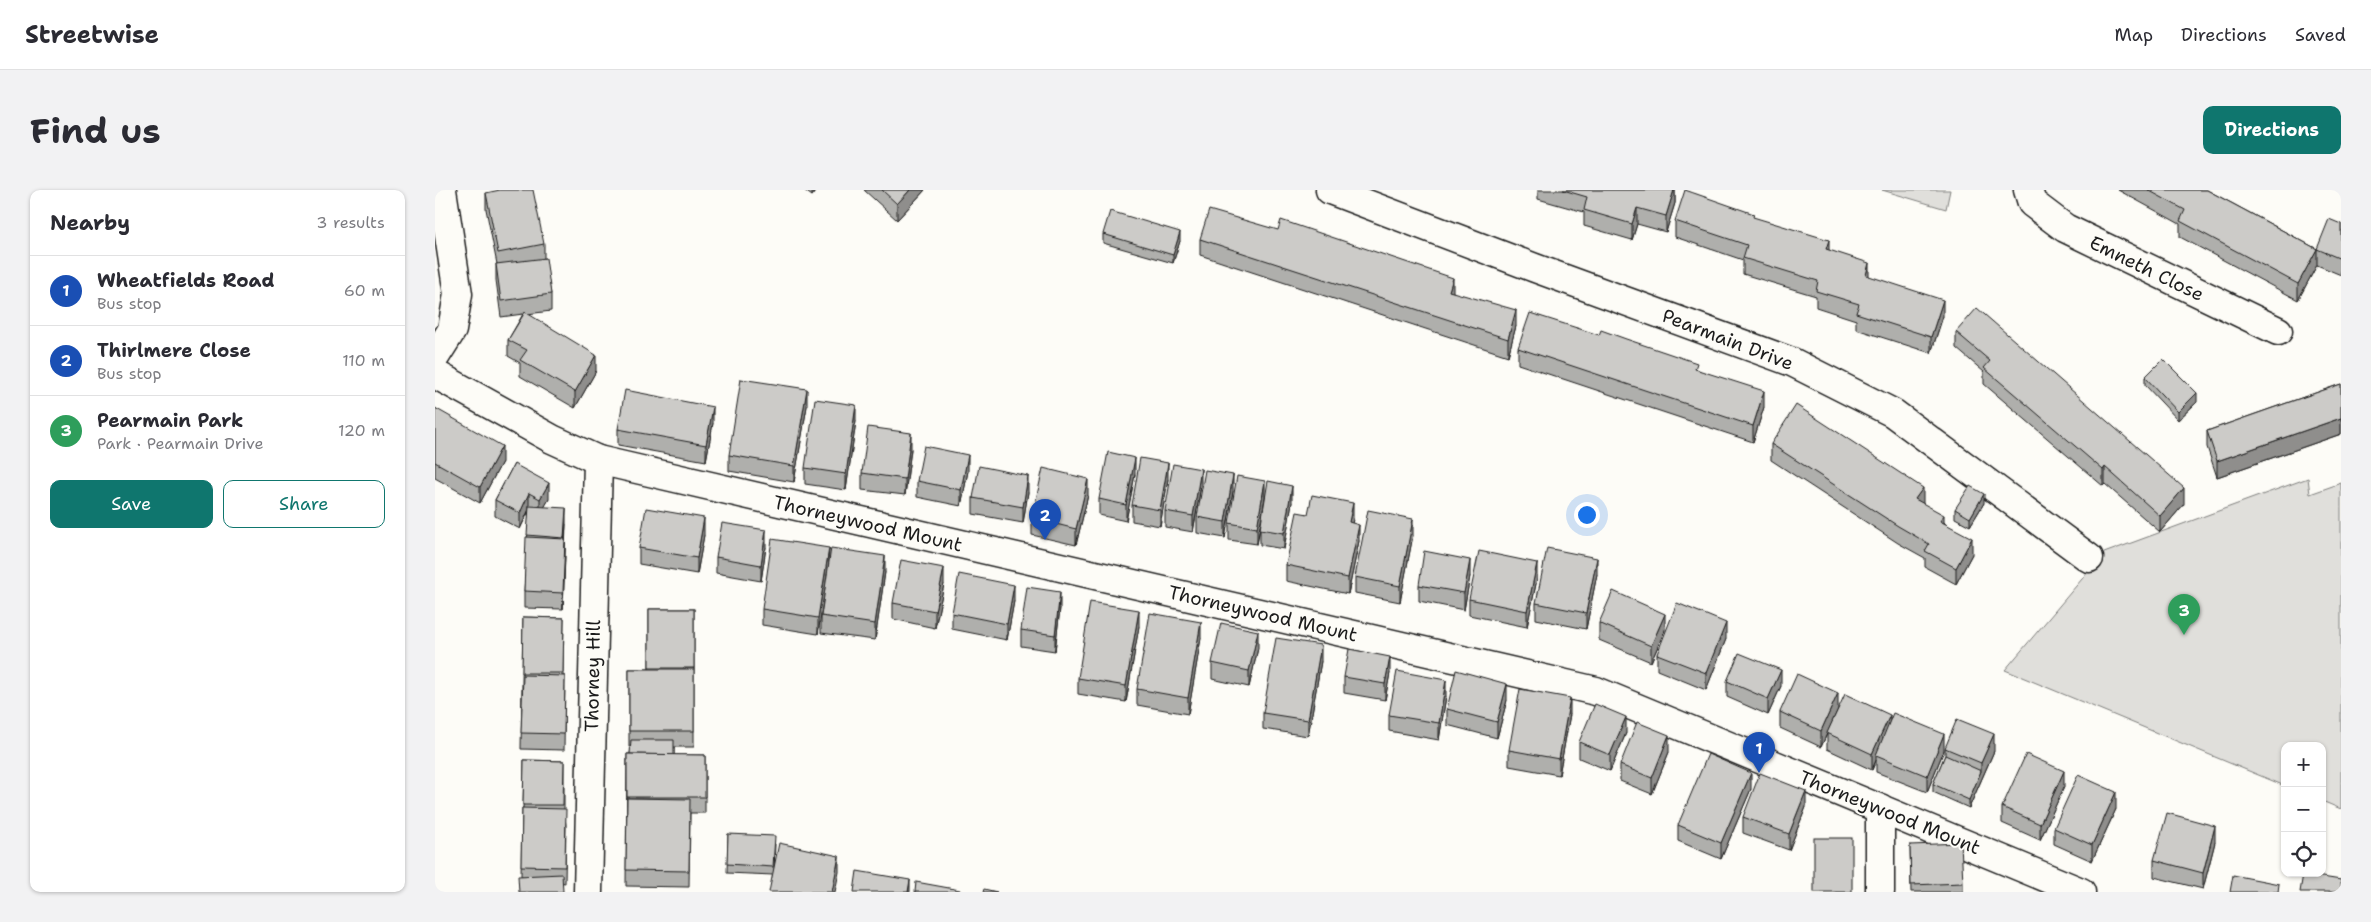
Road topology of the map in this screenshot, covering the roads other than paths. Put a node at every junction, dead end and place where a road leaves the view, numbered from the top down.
1 (442, 190) edge
2 (1330, 190) edge
3 (2028, 190) edge
4 (2278, 331) dead end
5 (435, 357) edge
6 (435, 374) edge
7 (597, 460) junction
8 (2089, 558) dead end
9 (1880, 808) junction
10 (592, 891) edge
11 (1880, 892) edge
12 (2081, 892) edge

1 - 5 street
2 - 8 street, Pearmain Drive
3 - 4 street, Emneth Close
6 - 7 street, Thorneywood Mount
7 - 9 street, Thorneywood Mount
7 - 10 street, Thorney Hill
9 - 11 street
9 - 12 street, Thorneywood Mount

